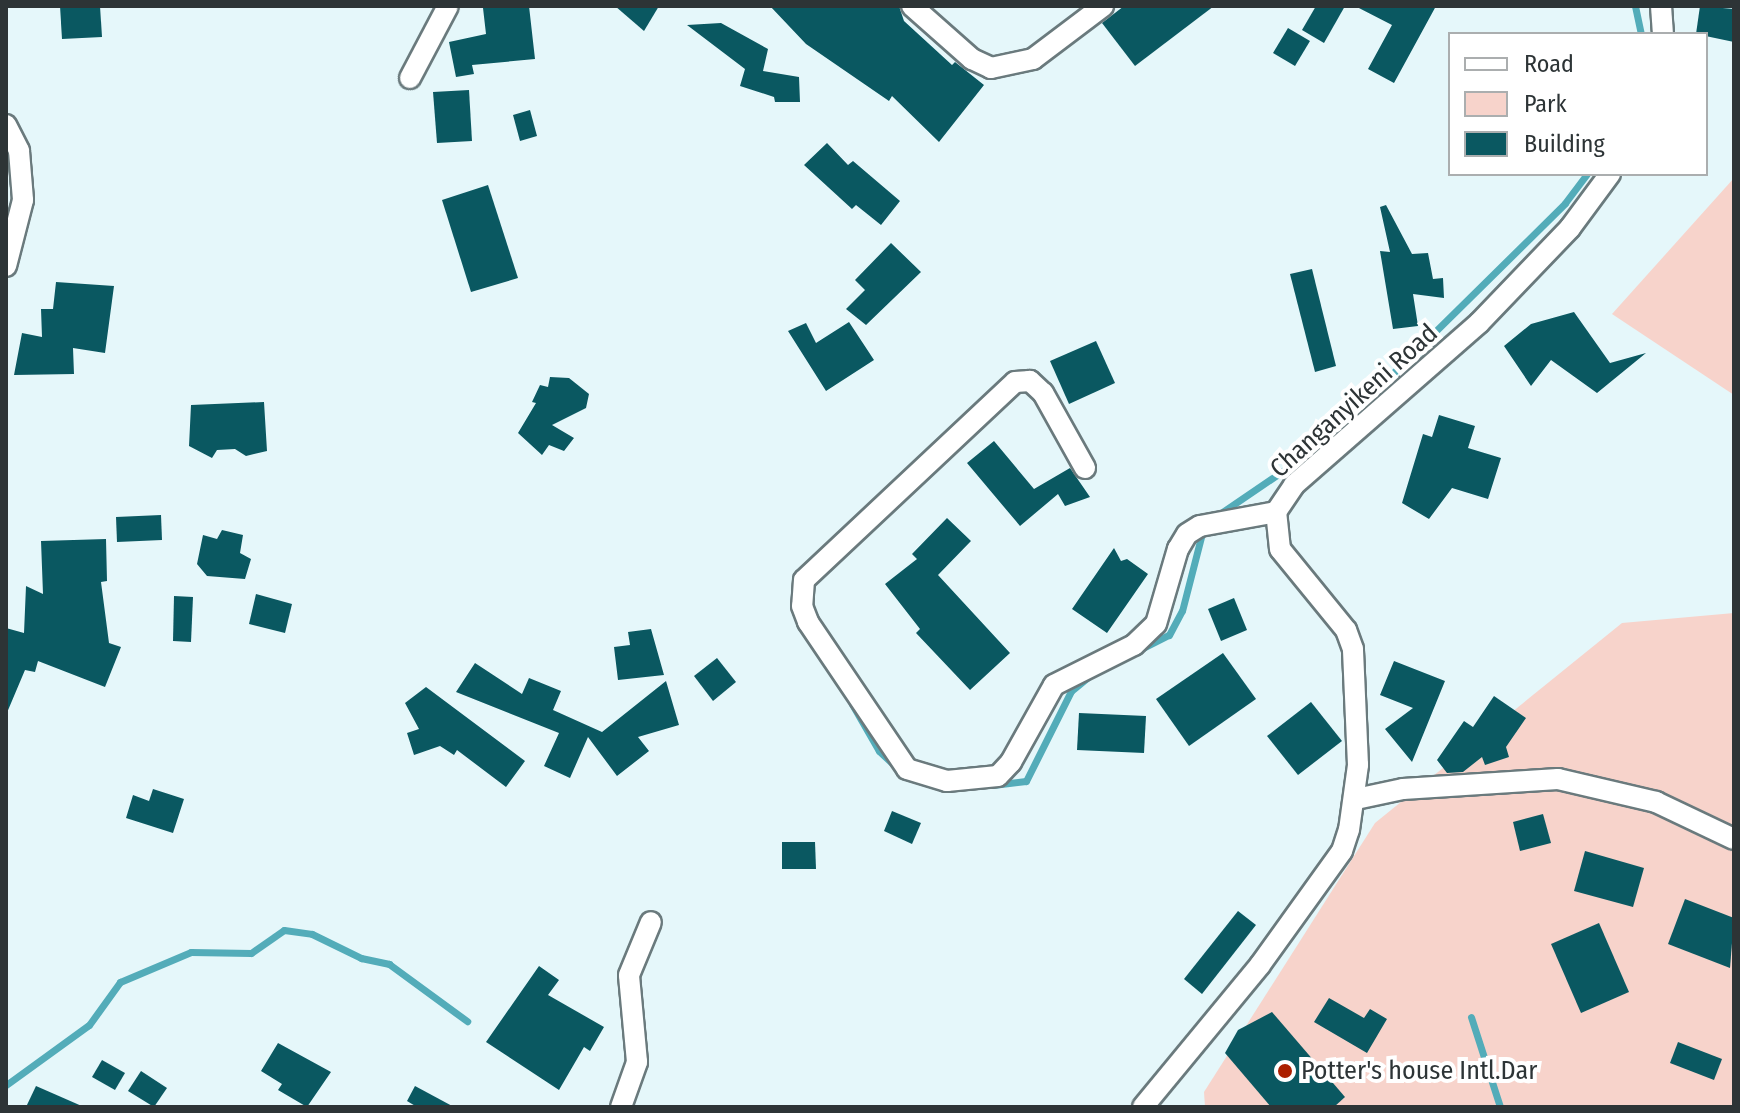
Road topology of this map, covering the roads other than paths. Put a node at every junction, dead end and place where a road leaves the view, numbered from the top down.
1 (448, 6) edge
2 (912, 6) edge
3 (1103, 6) edge
4 (1661, 6) edge
5 (1663, 32) edge
6 (410, 78) dead end
7 (6, 125) edge
8 (1609, 176) edge
9 (6, 266) edge
10 (1085, 468) dead end
11 (1276, 512) junction
12 (1356, 799) junction
13 (1734, 839) edge
14 (651, 922) dead end
15 (621, 1107) edge
16 (1143, 1107) edge

1 - 6 street
2 - 3 street
4 - 5 street
7 - 9 street
8 - 11 street, Changanyikeni Road
10 - 11 street
11 - 12 street, Changanyikeni Road
12 - 13 street
12 - 16 street, Changanyikeni Road
14 - 15 street

